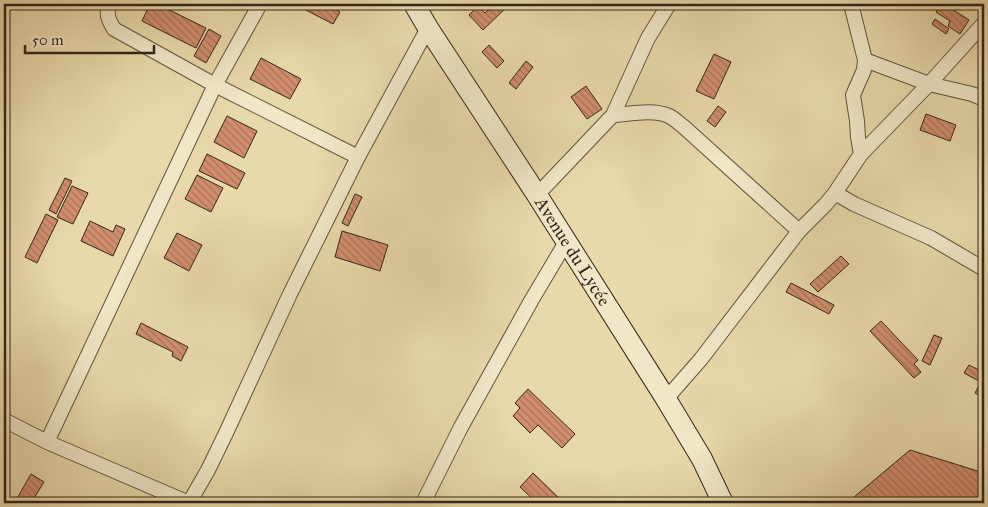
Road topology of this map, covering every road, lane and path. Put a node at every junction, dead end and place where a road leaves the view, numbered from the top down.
1 (110, 4) edge
2 (260, 4) edge
3 (414, 4) edge
4 (669, 4) edge
5 (851, 4) edge
6 (984, 23) edge
7 (428, 28) junction
8 (865, 60) junction
9 (930, 84) junction
10 (215, 85) junction
11 (984, 99) edge
12 (613, 115) junction
13 (861, 154) junction
14 (358, 157) junction
15 (835, 193) junction
16 (537, 195) junction
17 (799, 231) junction
18 (566, 242) junction
19 (984, 269) edge
20 (666, 399) junction
21 (4, 420) edge
22 (47, 442) junction
23 (189, 503) edge
24 (423, 503) edge
25 (723, 503) edge

1 - 10 street
2 - 10 street
3 - 7 main road, Avenue du Lycée
4 - 12 street
5 - 8 street
6 - 9 street
7 - 14 street
7 - 16 main road, Avenue du Lycée
8 - 9 street
8 - 13 street
9 - 11 street
9 - 13 street
10 - 14 street
10 - 22 street
12 - 16 street
12 - 17 street
13 - 15 street
14 - 23 street
15 - 17 street
15 - 19 street
16 - 18 main road, Avenue du Lycée
17 - 20 street
18 - 20 main road, Avenue du Lycée
18 - 24 street
20 - 25 main road, Avenue du Lycée
21 - 22 street
22 - 23 street

